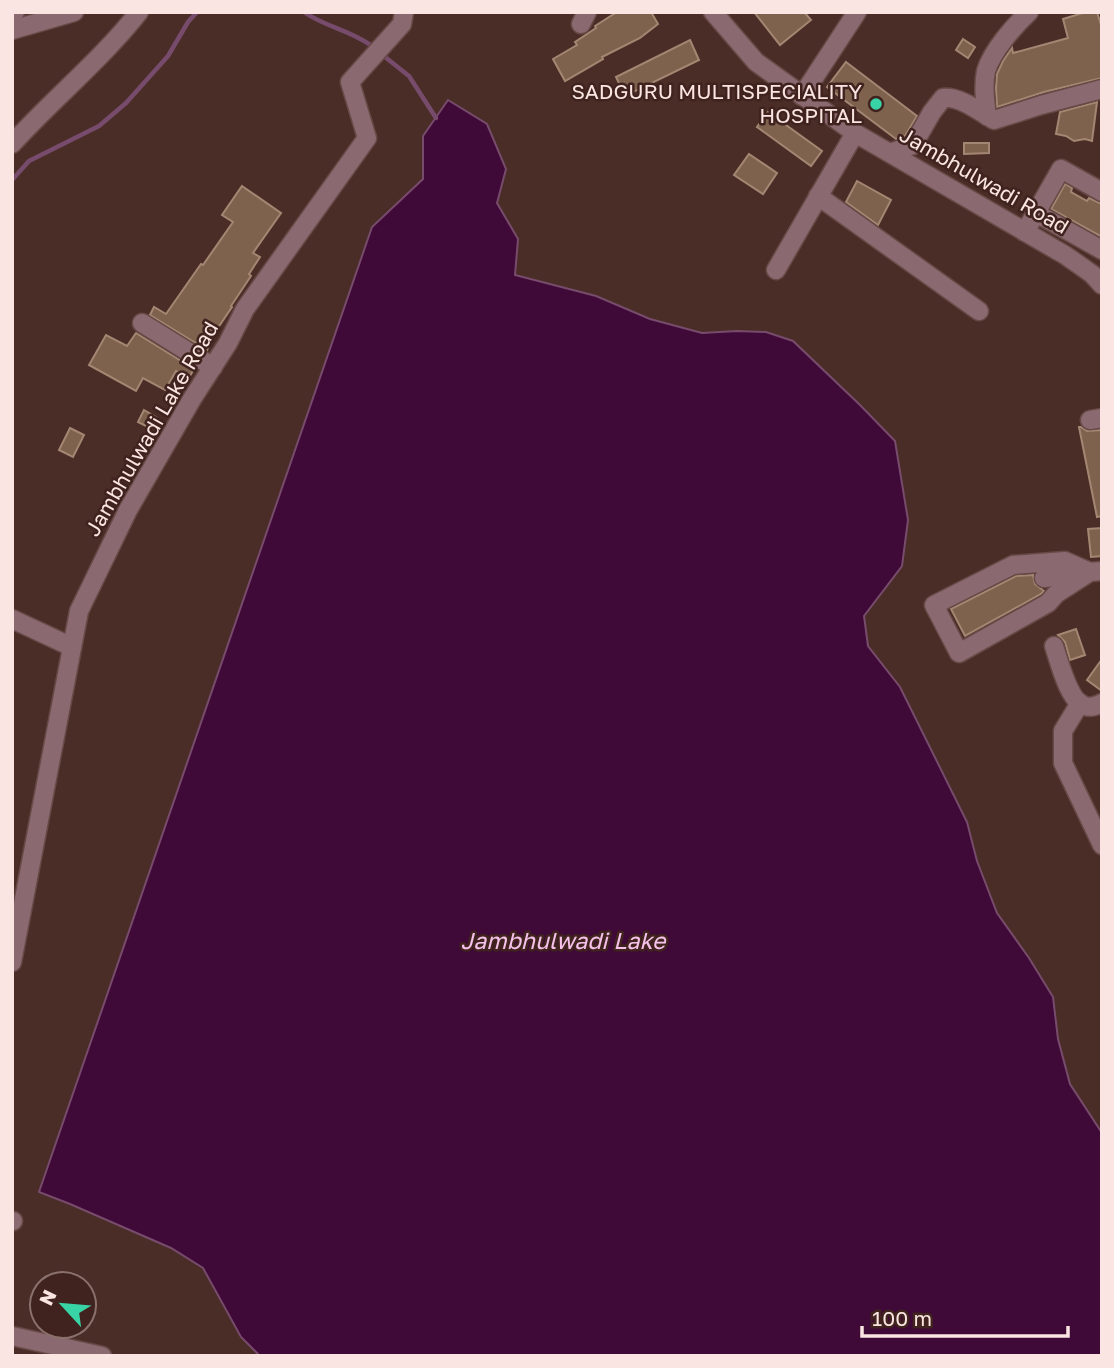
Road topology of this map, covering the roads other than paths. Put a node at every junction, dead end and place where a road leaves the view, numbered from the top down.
1 (74, 12) edge
2 (139, 12) edge
3 (713, 12) edge
4 (857, 12) edge
5 (1030, 12) edge
6 (403, 18) edge
7 (12, 30) edge
8 (1102, 89) edge
9 (802, 96) junction
10 (987, 116) junction
11 (855, 133) junction
12 (12, 144) edge
13 (890, 153) junction
14 (1102, 192) edge
15 (818, 196) junction
16 (1036, 213) junction
17 (1025, 232) junction
18 (1102, 250) edge
19 (776, 270) dead end
20 (1102, 285) edge
21 (979, 311) dead end
22 (142, 323) dead end
23 (213, 367) junction
24 (1096, 572) edge
25 (1044, 578) dead end
26 (12, 619) edge
27 (1054, 646) dead end
28 (72, 647) junction
29 (1102, 703) edge
30 (1080, 704) junction
31 (1102, 845) edge
32 (12, 962) edge
33 (12, 1336) edge
34 (102, 1356) edge

1 - 7 street
2 - 12 street
3 - 9 street, Jambhulwadi Road
4 - 9 street
5 - 10 street
6 - 23 street, Jambhulwadi Lake Road
8 - 10 street
9 - 11 street, Jambhulwadi Road
10 - 13 street
11 - 13 street, Jambhulwadi Road
11 - 15 street
13 - 17 street, Jambhulwadi Road
14 - 16 street
15 - 19 street
15 - 21 street
16 - 17 street
16 - 18 street
17 - 20 street, Jambhulwadi Road
22 - 23 street
23 - 28 street, Jambhulwadi Lake Road
24 - 24 street
24 - 25 street
26 - 28 street
27 - 30 street
28 - 32 street, Jambhulwadi Lake Road
29 - 30 street
30 - 31 street
33 - 34 street

